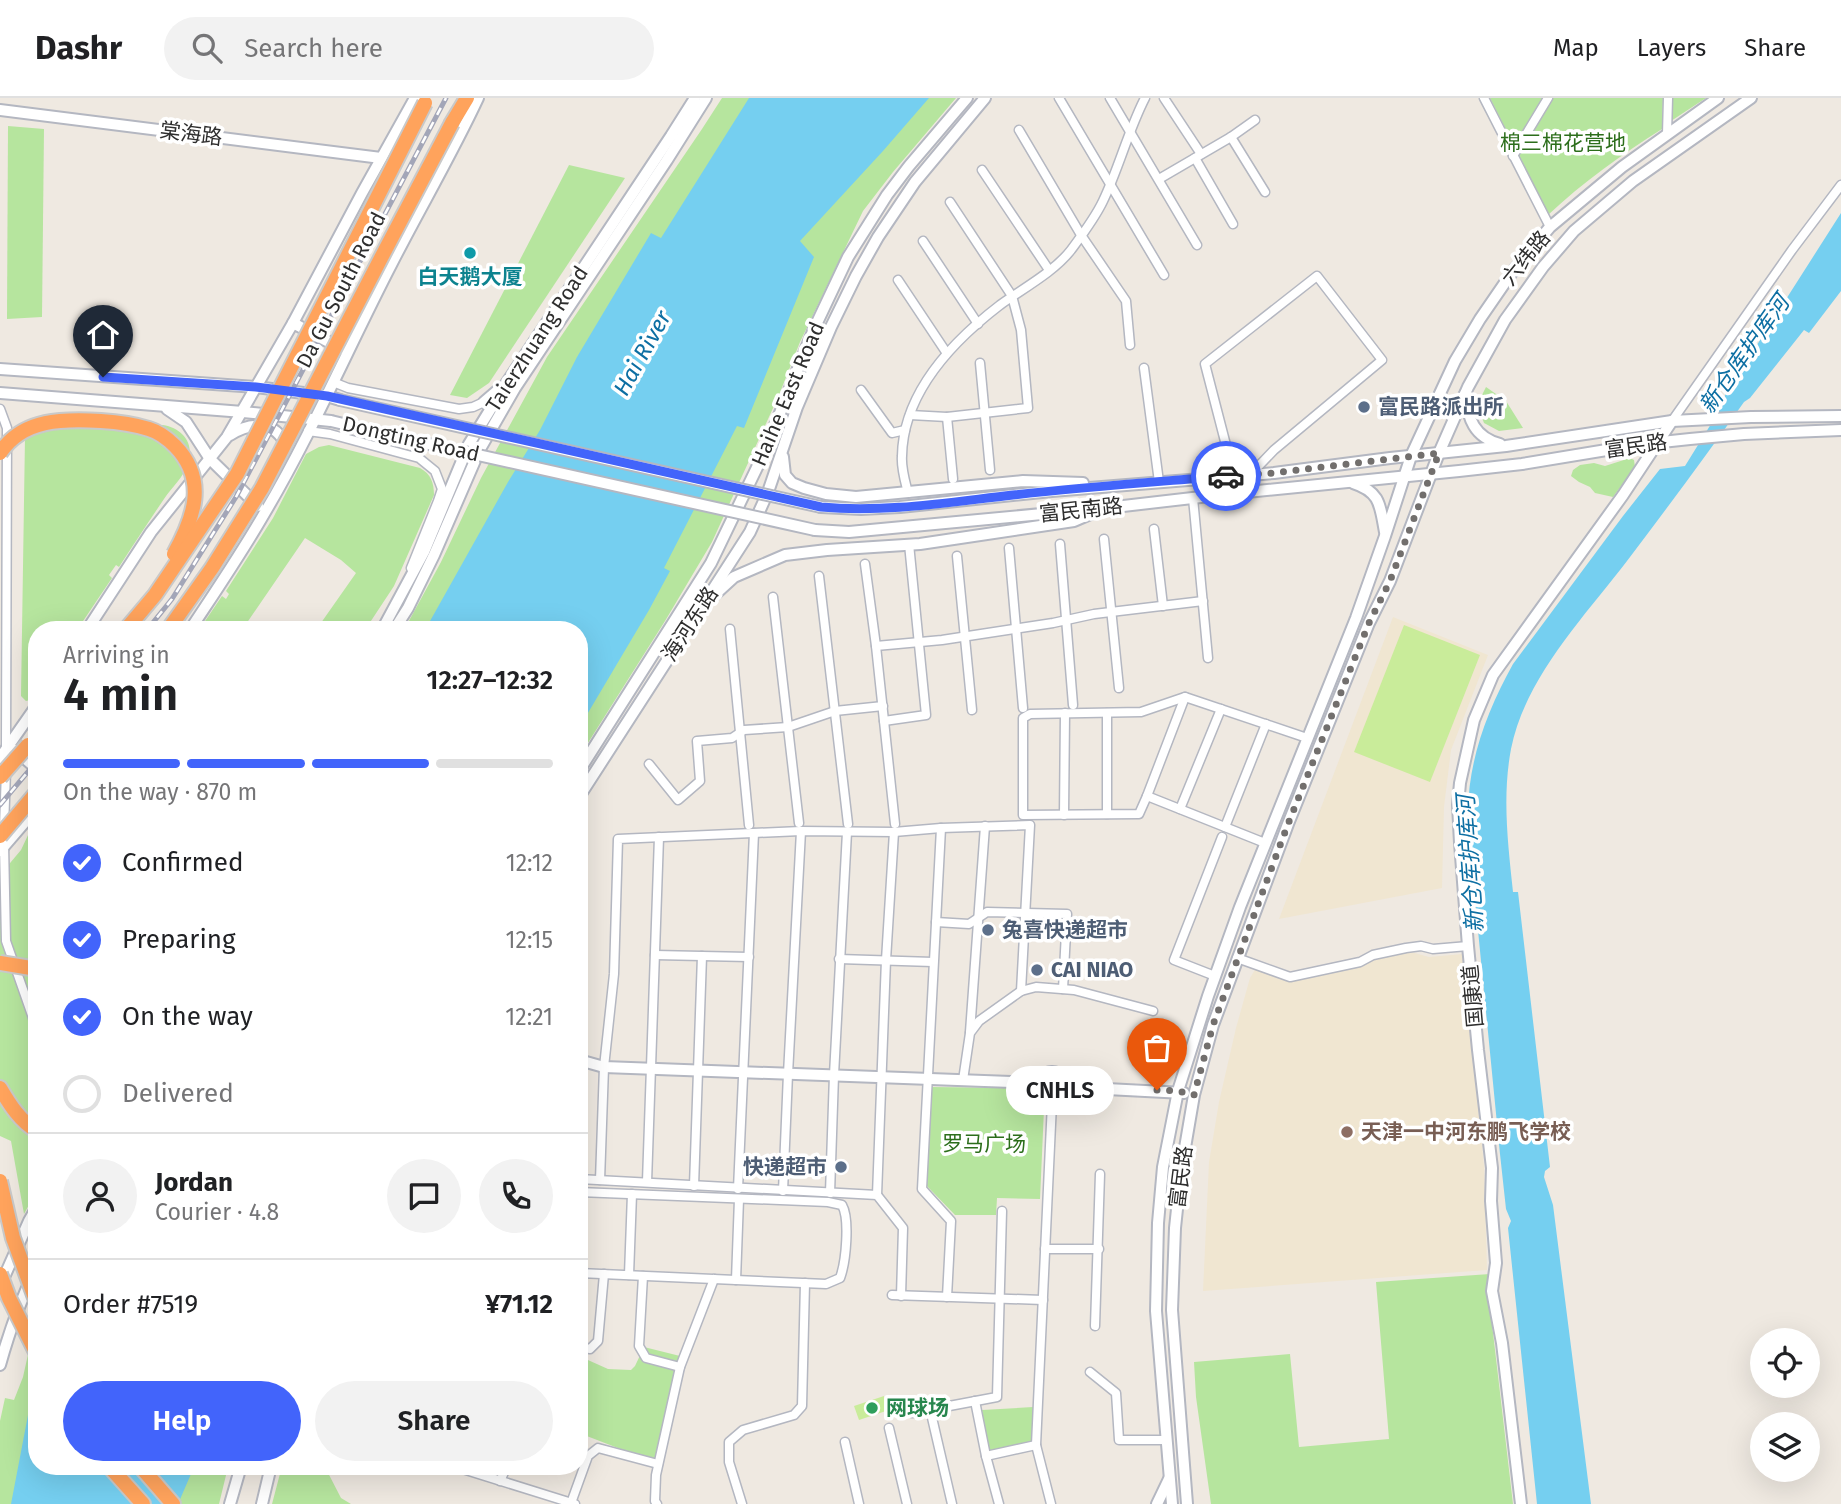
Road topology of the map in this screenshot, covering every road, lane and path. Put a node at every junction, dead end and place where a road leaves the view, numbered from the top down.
1 (467, 98) edge
2 (478, 98) edge
3 (695, 98) edge
4 (706, 98) edge
5 (967, 98) edge
6 (985, 98) edge
7 (1059, 98) edge
8 (1110, 98) edge
9 (1145, 98) edge
10 (1164, 98) edge
11 (1484, 98) edge
12 (1548, 98) edge
13 (1668, 98) edge
14 (1718, 98) edge
15 (1751, 98) edge
16 (423, 100) edge
17 (0, 110) edge
18 (1255, 120) dead end
19 (1019, 130) dead end
20 (1131, 132) junction
21 (1667, 134) junction
22 (1231, 137) junction
23 (1198, 156) junction
24 (1513, 156) junction
25 (381, 158) junction
26 (982, 170) dead end
27 (1159, 179) junction
28 (1110, 184) junction
29 (1841, 185) edge
30 (1265, 192) dead end
31 (950, 202) dead end
32 (1233, 224) dead end
33 (1550, 228) junction
34 (1081, 235) junction
35 (923, 241) dead end
36 (1197, 244) dead end
37 (1049, 270) junction
38 (1164, 275) dead end
39 (898, 280) dead end
40 (1012, 296) junction
41 (293, 323) junction
42 (978, 324) junction
43 (1130, 345) dead end
44 (348, 352) junction
45 (946, 352) junction
46 (980, 363) dead end
47 (1144, 368) dead end
48 (0, 369) edge
49 (334, 382) junction
50 (506, 383) junction
51 (256, 387) junction
52 (861, 390) dead end
53 (0, 393) edge
54 (1465, 394) junction
55 (327, 396) junction
56 (484, 402) joint
57 (160, 407) junction
58 (0, 409) edge
59 (243, 412) junction
60 (984, 413) junction
61 (910, 415) junction
62 (1841, 416) edge
63 (947, 417) junction
64 (314, 418) junction
65 (1672, 421) junction
66 (905, 430) junction
67 (1841, 430) edge
68 (309, 431) junction
69 (228, 437) junction
70 (1657, 442) junction
71 (784, 444) junction
72 (1506, 446) junction
73 (0, 453) edge
74 (1439, 453) junction
75 (1411, 456) junction
76 (210, 459) junction
77 (288, 469) junction
78 (990, 470) dead end
79 (1432, 474) junction
80 (1250, 475) junction
81 (1234, 476) junction
82 (1404, 477) junction
83 (953, 479) dead end
84 (1159, 482) junction
85 (1347, 482) junction
86 (1102, 487) junction
87 (908, 493) junction
88 (1193, 498) junction
89 (1106, 508) junction
90 (265, 513) junction
91 (1154, 529) dead end
92 (815, 530) joint
93 (1385, 536) junction
94 (1104, 538) dead end
95 (909, 544) junction
96 (1060, 544) dead end
97 (1009, 548) dead end
98 (957, 556) dead end
99 (864, 564) dead end
100 (820, 576) dead end
101 (773, 597) dead end
102 (1203, 601) junction
103 (1163, 606) junction
104 (701, 607) junction
105 (1111, 612) junction
106 (391, 616) junction
107 (1065, 620) junction
108 (93, 621) edge
109 (131, 621) edge
110 (132, 621) edge
111 (175, 621) edge
112 (196, 621) edge
113 (388, 621) edge
114 (400, 621) edge
115 (730, 629) dead end
116 (1015, 629) junction
117 (964, 637) junction
118 (919, 642) junction
119 (876, 646) junction
120 (1208, 658) dead end
121 (1119, 688) dead end
122 (1185, 697) junction
123 (1073, 705) dead end
124 (883, 706) junction
125 (1023, 708) dead end
126 (1221, 709) junction
127 (835, 710) junction
128 (972, 710) dead end
129 (1065, 713) junction
130 (1107, 713) junction
131 (28, 718) edge
132 (884, 721) junction
133 (1266, 724) junction
134 (788, 727) junction
135 (740, 733) junction
136 (1307, 738) junction
137 (28, 745) edge
138 (5, 751) edge
139 (588, 757) edge
140 (28, 764) edge
141 (649, 764) dead end
142 (0, 777) edge
143 (588, 783) edge
144 (1147, 796) junction
145 (28, 805) edge
146 (1180, 809) junction
147 (1107, 814) junction
148 (1064, 815) junction
149 (28, 817) edge
150 (985, 826) junction
151 (800, 827) junction
152 (1225, 827) junction
153 (848, 828) junction
154 (895, 828) junction
155 (940, 828) junction
156 (752, 829) junction
157 (659, 837) junction
158 (1222, 837) dead end
159 (1265, 842) junction
160 (1, 844) edge
161 (1026, 913) junction
162 (979, 917) junction
163 (3, 921) edge
164 (936, 922) junction
165 (1468, 946) junction
166 (655, 955) junction
167 (702, 956) junction
168 (749, 957) junction
169 (1237, 958) junction
170 (839, 959) junction
171 (886, 960) junction
172 (933, 962) junction
173 (0, 963) edge
174 (28, 968) edge
175 (1215, 976) junction
176 (1063, 989) junction
177 (1021, 991) junction
178 (28, 1004) edge
179 (1153, 1011) dead end
180 (970, 1033) junction
181 (588, 1062) edge
182 (604, 1067) junction
183 (651, 1069) junction
184 (698, 1070) junction
185 (743, 1072) junction
186 (788, 1074) junction
187 (834, 1075) junction
188 (881, 1077) junction
189 (927, 1079) junction
190 (963, 1080) junction
191 (1037, 1083) junction
192 (1068, 1087) junction
193 (0, 1088) edge
194 (1178, 1091) junction
195 (1194, 1095) junction
196 (1052, 1103) junction
197 (28, 1126) edge
198 (1100, 1174) dead end
199 (588, 1179) edge
200 (600, 1180) junction
201 (0, 1181) edge
202 (647, 1182) junction
203 (694, 1186) junction
204 (738, 1189) junction
205 (783, 1191) junction
206 (588, 1192) edge
207 (830, 1193) junction
208 (632, 1194) junction
209 (877, 1195) junction
210 (739, 1199) junction
211 (1002, 1211) dead end
212 (28, 1225) edge
213 (1045, 1249) junction
214 (1099, 1249) junction
215 (588, 1273) edge
216 (0, 1274) edge
217 (604, 1274) junction
218 (629, 1275) junction
219 (643, 1276) junction
220 (28, 1279) edge
221 (714, 1279) junction
222 (736, 1280) junction
223 (805, 1283) junction
224 (28, 1286) edge
225 (0, 1287) edge
226 (947, 1297) junction
227 (998, 1298) junction
228 (1042, 1300) junction
229 (1095, 1326) dead end
230 (28, 1336) edge
231 (588, 1349) edge
232 (1, 1355) edge
233 (680, 1367) junction
234 (1090, 1372) dead end
235 (975, 1401) junction
236 (930, 1409) junction
237 (912, 1413) dead end
238 (889, 1428) dead end
239 (1167, 1440) junction
240 (845, 1442) dead end
241 (1036, 1445) junction
242 (588, 1456) edge
243 (986, 1456) junction
244 (658, 1464) junction
245 (1185, 1471) junction
246 (117, 1475) edge
247 (148, 1475) edge
248 (238, 1475) edge
249 (269, 1475) edge
250 (481, 1475) edge
251 (503, 1475) edge
252 (582, 1475) edge
253 (1170, 1477) junction
254 (500, 1481) junction
255 (573, 1503) edge
256 (143, 1504) edge
257 (173, 1504) edge
258 (230, 1504) edge
259 (262, 1504) edge
260 (657, 1504) edge
261 (742, 1504) edge
262 (859, 1504) edge
263 (906, 1504) edge
264 (952, 1504) edge
265 (999, 1504) edge
266 (1051, 1504) edge
267 (1157, 1504) edge
268 (1172, 1504) edge
269 (1187, 1504) edge
270 (1195, 1504) edge
271 (1521, 1504) edge

1 - 111 highway, Da Gu South Road, bridge
2 - 44 main road, Da Gu South Road
3 - 50 main road, Taierzhuang Road
4 - 114 main road, Taierzhuang Road
5 - 139 main road, Haihe East Road
6 - 71 main road, Haihe East Road
7 - 28 street
8 - 20 street
9 - 20 street
10 - 23 street
11 - 24 street
12 - 24 street
13 - 21 street
14 - 21 main road, 六纬路
15 - 54 main road, 六纬路
16 - 25 main road, Da Gu South Road
16 - 110 highway, Da Gu South Road, bridge
17 - 25 main road, 棠海路
18 - 22 street
19 - 34 street
20 - 27 street
20 - 28 street
21 - 33 main road, 六纬路
22 - 23 street
22 - 30 street
23 - 27 street
23 - 32 street
24 - 33 street
25 - 41 main road, Da Gu South Road
26 - 37 street
27 - 36 street
28 - 34 street
28 - 38 street
29 - 65 street
31 - 40 street
33 - 75 main road, 六纬路
34 - 37 street
34 - 43 street
35 - 42 street
37 - 40 street
39 - 45 street
40 - 42 street
40 - 60 street
41 - 44 main road
41 - 51 main road, Da Gu South Road
42 - 45 street
44 - 49 main road, Da Gu South Road
45 - 61 street
46 - 60 street
47 - 84 street
48 - 51 main road
49 - 55 main road, Da Gu South Road
49 - 56 street, Dongting Road
50 - 56 main road
50 - 106 main road, Taierzhuang Road
51 - 55 main road
51 - 59 main road, Da Gu South Road
52 - 66 street
53 - 57 main road, Dongting Road
54 - 72 main road
54 - 74 main road, 六纬路
55 - 64 main road, Da Gu South Road
55 - 86 main road, 富民南路, bridge
57 - 59 main road, Dongting Road
57 - 76 main road
58 - 138 street
59 - 64 main road, Dongting Road
59 - 69 main road, Da Gu South Road
60 - 63 street
60 - 78 street
61 - 63 street
61 - 66 street
62 - 65 main road, 富民路
63 - 83 street
64 - 68 main road
64 - 92 main road, Dongting Road, bridge
65 - 70 main road, 国康道
65 - 72 main road, 富民路
66 - 87 street
67 - 70 main road, 富民路
68 - 77 main road
68 - 106 street, Dongting Road
69 - 76 main road, Da Gu South Road
69 - 77 main road
70 - 79 main road, 富民路
70 - 165 main road, 国康道
71 - 87 main road
71 - 104 main road, 海河东路
72 - 74 main road, 富民路
73 - 109 highway, bridge
74 - 75 main road, 富民南路
74 - 79 main road, 六纬路
75 - 80 main road, 富民南路
75 - 82 main road, 六纬路
76 - 90 main road
76 - 108 main road, Da Gu South Road
77 - 90 main road
79 - 82 main road, 富民路
79 - 169 main road, 富民路
80 - 81 main road, 富民南路
80 - 81 street
81 - 84 main road, 富民南路
82 - 85 main road, 富民路
82 - 93 main road, 富民路
84 - 86 main road, 富民南路
85 - 88 main road, 富民南路
85 - 93 main road
86 - 87 main road
88 - 89 main road, 富民南路
88 - 102 street
89 - 92 main road, 富民南路
89 - 95 main road
90 - 112 main road
91 - 103 street
93 - 136 main road, 富民路
94 - 105 street
95 - 104 main road
95 - 118 street
96 - 107 street
97 - 116 street
98 - 117 street
99 - 119 street
100 - 127 street
101 - 134 street
102 - 103 street
102 - 120 street
103 - 105 street
104 - 143 main road, 海河东路
105 - 107 street
105 - 121 street
106 - 113 main road, Taierzhuang Road
107 - 116 street
107 - 123 street
115 - 135 street
116 - 117 street
116 - 125 street
117 - 118 street
117 - 128 street
118 - 119 street
118 - 132 street
119 - 124 street
122 - 126 street
122 - 130 street
122 - 144 street
124 - 127 street
124 - 132 street
126 - 133 street
126 - 146 street
127 - 134 street
127 - 153 street
129 - 130 street
129 - 148 street
129 - 148 street
130 - 147 street
131 - 138 main road
132 - 154 street
133 - 136 street
133 - 152 street
134 - 135 street
134 - 151 street
135 - 141 street
135 - 156 street
136 - 159 main road, 富民路
137 - 142 highway, bridge
138 - 140 main road
138 - 160 street
144 - 146 street
144 - 147 street
145 - 160 highway, bridge
146 - 152 street
147 - 148 street
149 - 160 main road
150 - 155 street
150 - 161 street
150 - 162 street
151 - 153 street
151 - 156 street
151 - 186 street
152 - 159 street
153 - 154 street
153 - 170 street
154 - 155 street
154 - 171 street
155 - 164 street
156 - 157 street
156 - 168 street
157 - 166 street
157 - 182 street
158 - 175 street
159 - 175 main road, 富民路
160 - 163 street
161 - 162 street
161 - 176 street
161 - 177 street
162 - 164 street
162 - 180 street
163 - 178 street
164 - 172 street
165 - 169 street
165 - 271 main road, 国康道
166 - 167 street
166 - 183 street
167 - 168 street
167 - 184 street
168 - 185 street
169 - 195 main road, 富民路
170 - 171 street
170 - 187 street
171 - 172 street
171 - 188 street
172 - 189 street
173 - 174 highway, bridge
175 - 194 main road, 富民路
176 - 177 street
176 - 179 street
177 - 180 street
180 - 190 street
181 - 182 main road
182 - 183 main road
182 - 200 street
183 - 184 main road
183 - 202 street
184 - 185 main road
184 - 203 street
185 - 186 main road
185 - 204 street
186 - 187 main road
186 - 205 street
187 - 188 main road
187 - 207 street
188 - 189 main road
188 - 209 street
189 - 190 main road
189 - 226 street
190 - 191 main road
191 - 192 main road
191 - 196 main road
192 - 194 main road
192 - 196 main road
193 - 197 highway
194 - 195 main road
194 - 239 main road, 富民路
195 - 245 main road, 富民路
196 - 213 street
198 - 214 street
199 - 200 street
200 - 202 street
201 - 220 highway, bridge
202 - 203 street
203 - 204 street
204 - 205 street
205 - 207 street
206 - 208 street
207 - 209 street
208 - 210 street
208 - 218 street
209 - 226 street
210 - 222 street
210 - 223 street
211 - 227 street
212 - 225 main road
213 - 214 street
213 - 228 street
214 - 229 street
215 - 217 street
216 - 230 highway, bridge
217 - 218 street
217 - 231 street
218 - 219 street
219 - 221 street
219 - 233 street
221 - 222 street
221 - 233 street
222 - 223 street
223 - 261 street
224 - 232 main road
226 - 227 street
227 - 228 street
227 - 235 street
228 - 241 street
233 - 244 street
234 - 239 street
235 - 236 street
235 - 243 street
236 - 237 street
236 - 264 street
238 - 263 street
239 - 253 main road, 富民路
240 - 262 street
241 - 243 street
241 - 266 street
242 - 244 street
243 - 265 street
244 - 260 street
245 - 269 main road, 富民路
245 - 270 main road
246 - 256 highway
247 - 257 highway
248 - 258 main road
249 - 259 main road
250 - 254 street
251 - 254 street
252 - 255 street
253 - 267 main road
253 - 268 main road, 富民路
254 - 255 street

